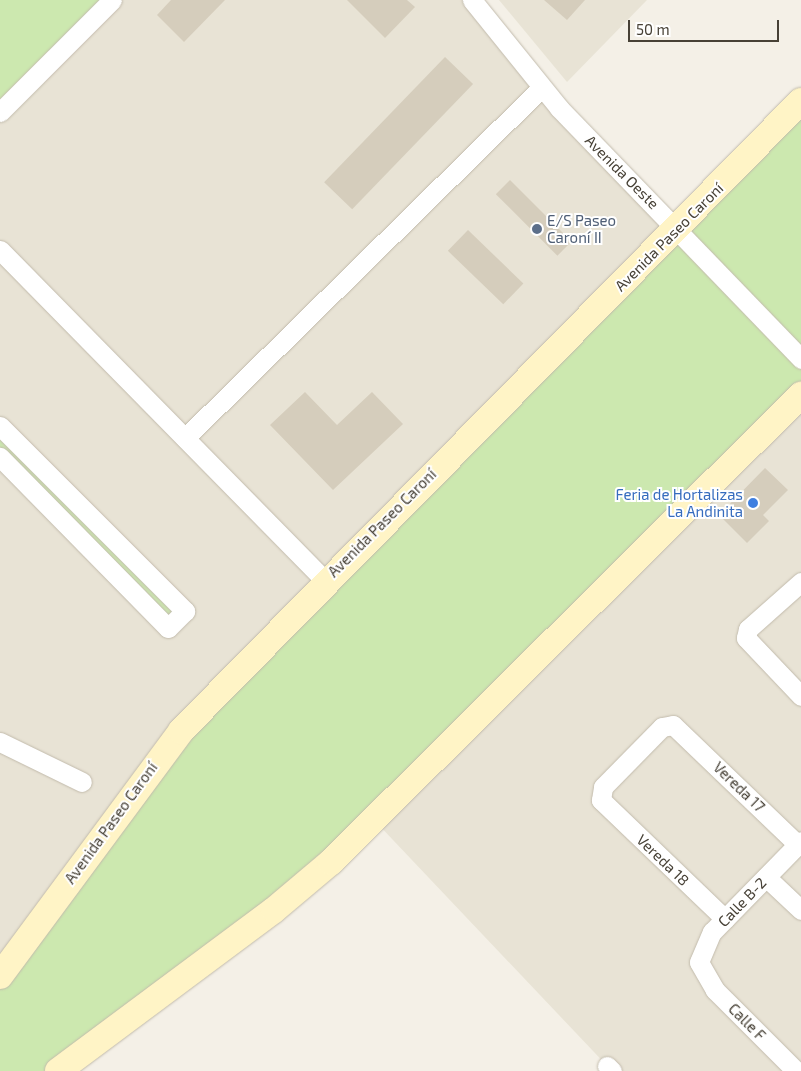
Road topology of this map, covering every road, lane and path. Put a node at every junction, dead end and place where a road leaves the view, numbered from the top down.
1 (112, 0) edge
2 (472, 0) edge
3 (541, 88) junction
4 (801, 101) edge
5 (0, 112) edge
6 (678, 228) junction
7 (0, 250) edge
8 (801, 360) edge
9 (801, 395) edge
10 (0, 426) edge
11 (185, 438) junction
12 (0, 457) edge
13 (325, 581) junction
14 (801, 582) edge
15 (801, 696) edge
16 (680, 729) joint
17 (0, 742) edge
18 (82, 782) dead end
19 (799, 843) edge
20 (766, 877) junction
21 (801, 910) edge
22 (725, 919) junction
23 (701, 971) joint
24 (0, 976) edge
25 (58, 1071) edge
26 (796, 1071) edge

1 - 5 street
2 - 3 street, Avenida Oeste
3 - 6 street, Avenida Oeste
3 - 11 street
4 - 6 street, Avenida Paseo Caroní
6 - 8 street, Avenida Oeste
6 - 13 street, Avenida Paseo Caroní
7 - 11 street
9 - 25 street
10 - 12 street
11 - 13 street
13 - 24 street, Avenida Paseo Caroní
14 - 15 street
16 - 19 street, Vereda 17
16 - 22 street, Vereda 18
17 - 18 street
19 - 20 street, Calle B-2
20 - 21 street
20 - 22 street, Calle B-2
22 - 23 street, Calle B-2
23 - 26 street, Calle F

